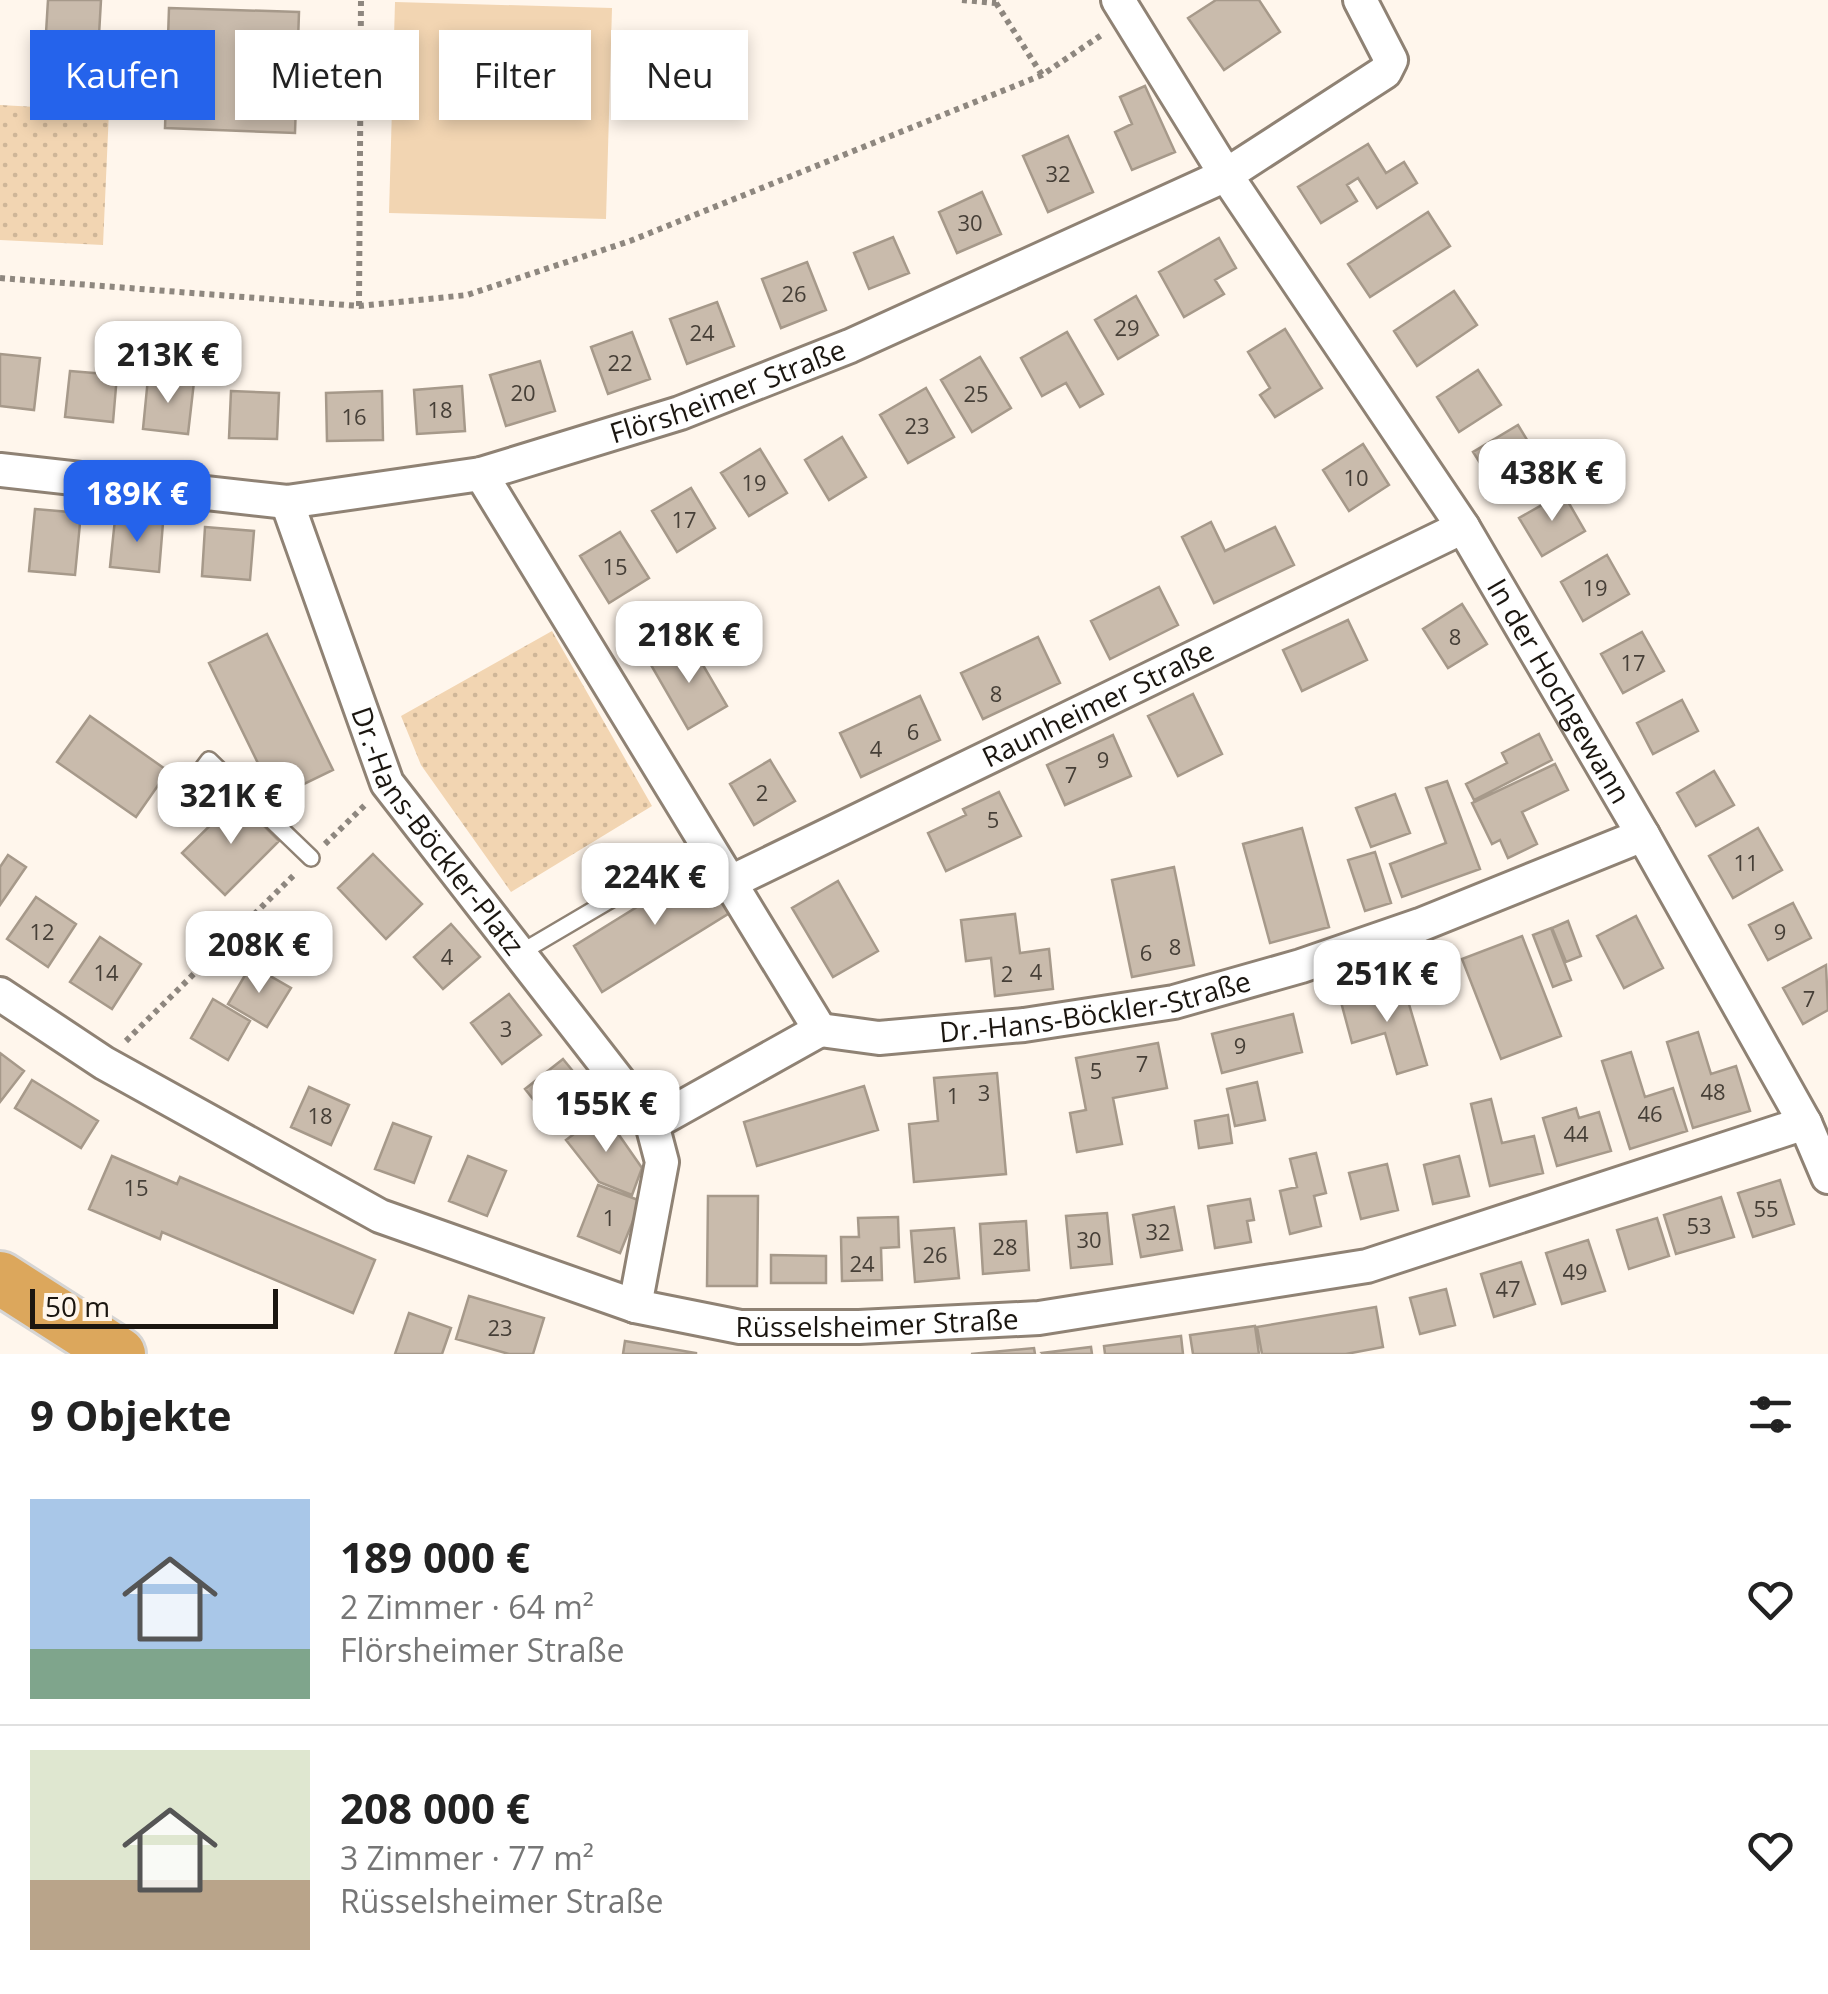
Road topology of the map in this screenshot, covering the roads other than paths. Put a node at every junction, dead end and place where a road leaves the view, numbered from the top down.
1 (1360, 0) edge
2 (1123, 8) edge
3 (1226, 176) junction
4 (0, 470) edge
5 (481, 474) junction
6 (287, 502) junction
7 (1463, 527) junction
8 (170, 812) dead end
9 (1644, 835) junction
10 (706, 843) junction
11 (311, 858) road end
12 (731, 882) junction
13 (520, 953) junction
14 (0, 994) edge
15 (820, 1030) junction
16 (1806, 1122) junction
17 (652, 1124) junction
18 (1828, 1177) edge
19 (0, 1278) edge
20 (635, 1306) junction
21 (0, 1314) edge
22 (59, 1354) edge
23 (119, 1354) edge

1 - 3 street, Flörsheimer Straße
2 - 3 street, In der Hochgewann
3 - 5 street, Flörsheimer Straße
3 - 7 street, In der Hochgewann
4 - 6 street, Flörsheimer Straße
5 - 6 street, Flörsheimer Straße
5 - 10 street
6 - 13 street, Dr.-Hans-Böckler-Platz
7 - 9 street, In der Hochgewann
7 - 12 street, Raunheimer Straße
8 - 11 lane
9 - 15 street, Dr.-Hans-Böckler-Straße
9 - 16 street, In der Hochgewann
10 - 12 street
10 - 13 lane
12 - 15 street
13 - 17 street, Dr.-Hans-Böckler-Platz
14 - 20 street, Rüsselsheimer Straße
15 - 17 street
16 - 18 street, In der Hochgewann
16 - 20 street, Rüsselsheimer Straße
17 - 20 street, Dr.-Hans-Böckler-Platz
19 - 23 highway
21 - 22 highway

